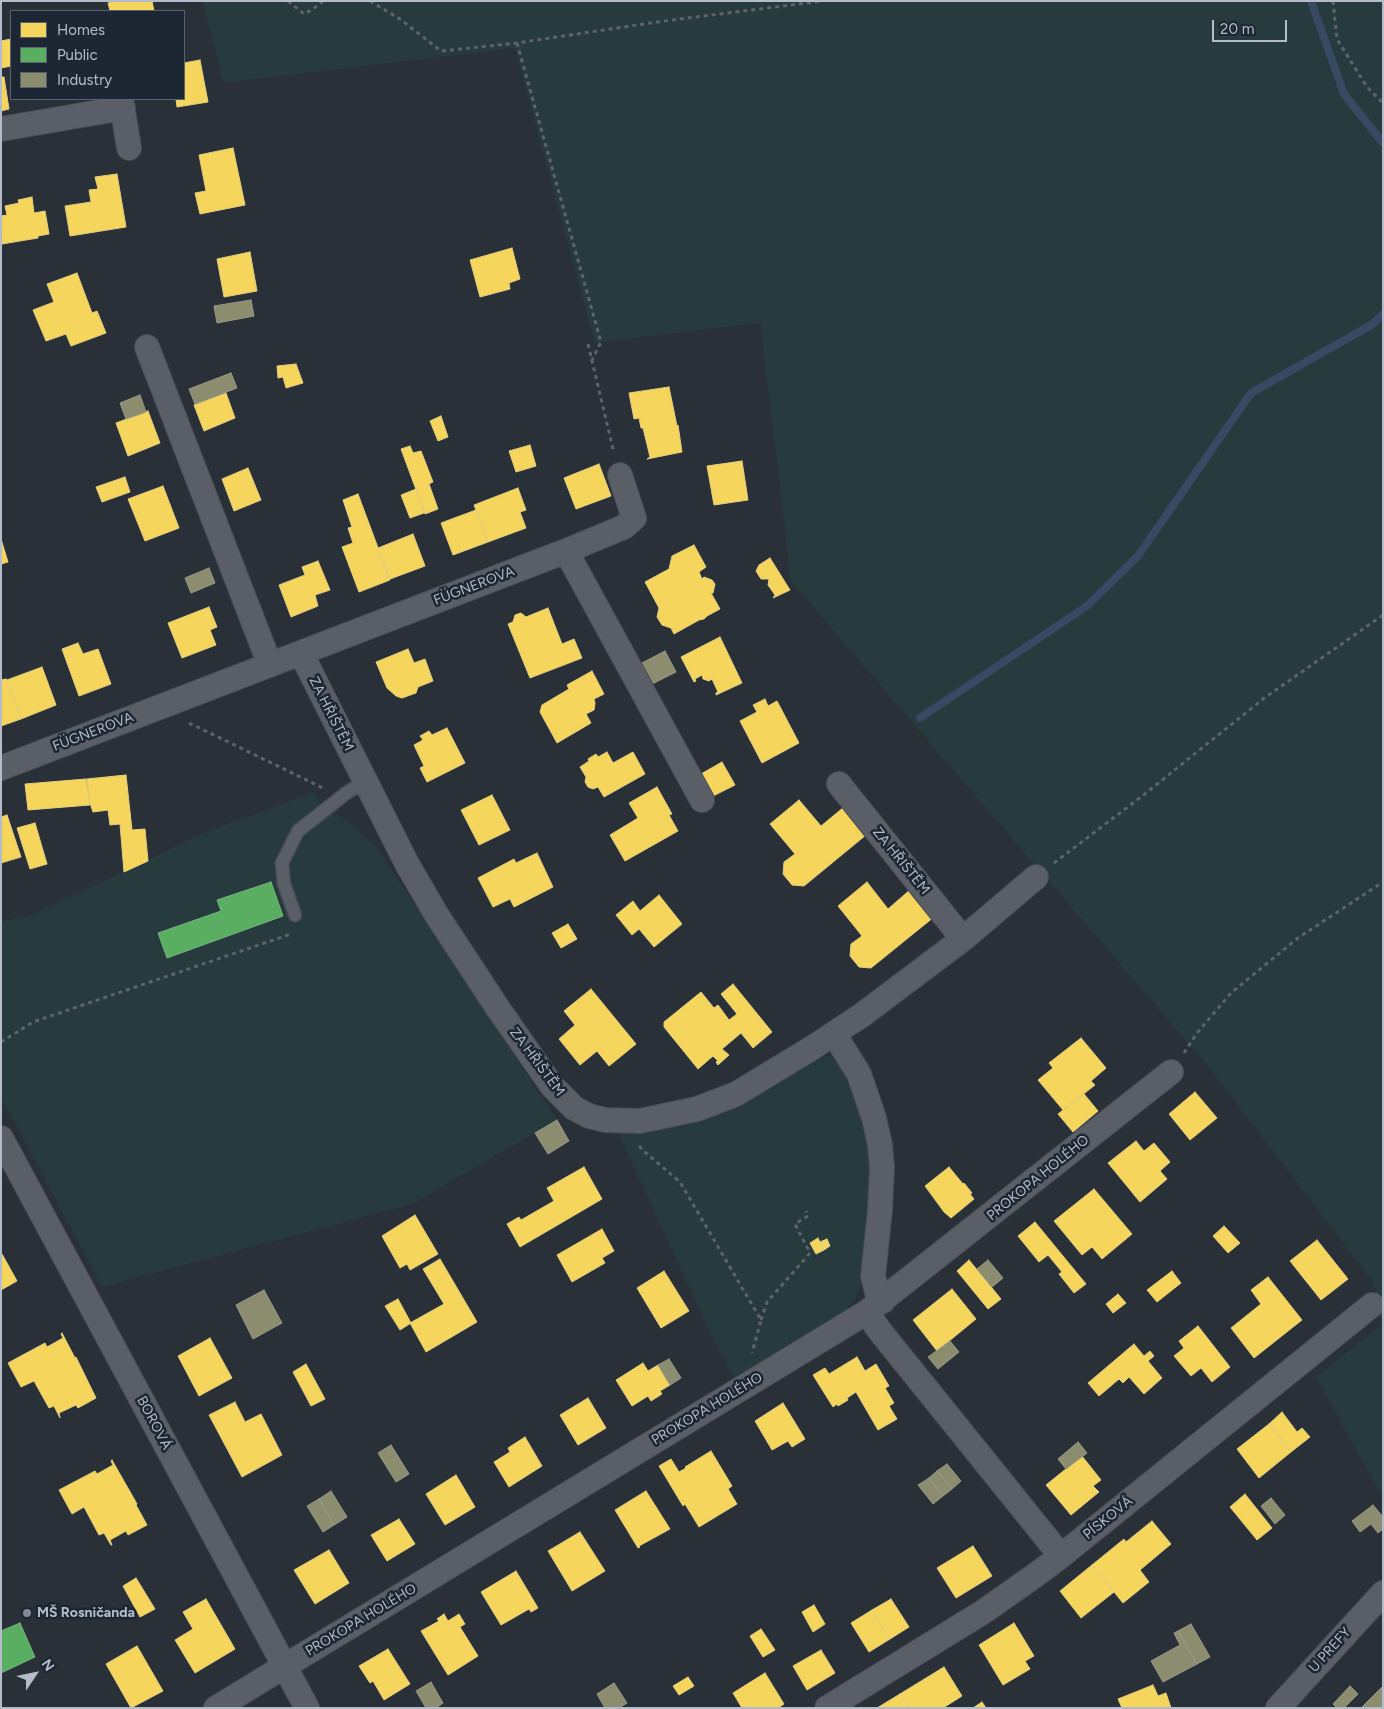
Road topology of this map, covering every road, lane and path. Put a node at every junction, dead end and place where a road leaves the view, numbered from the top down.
1 (288, 1) edge
2 (324, 1) edge
3 (370, 1) edge
4 (822, 1) edge
5 (1333, 1) edge
6 (517, 43) junction
7 (1383, 102) edge
8 (122, 103) edge
9 (1, 129) edge
10 (129, 148) dead end
11 (588, 344) dead end
12 (147, 347) dead end
13 (592, 360) junction
14 (612, 447) dead end
15 (620, 475) dead end
16 (566, 551) junction
17 (1383, 615) edge
18 (301, 653) junction
19 (270, 665) junction
20 (164, 705) junction
21 (1, 768) edge
22 (366, 782) junction
23 (839, 784) dead end
24 (340, 797) junction
25 (702, 800) dead end
26 (1036, 877) joint
27 (1383, 882) edge
28 (295, 915) dead end
29 (291, 934) dead end
30 (963, 939) junction
31 (834, 1034) junction
32 (1, 1042) edge
33 (1171, 1072) joint
34 (620, 1122) junction
35 (1, 1139) edge
36 (806, 1211) dead end
37 (1372, 1304) dead end
38 (875, 1307) junction
39 (761, 1320) junction
40 (752, 1382) junction
41 (1061, 1556) junction
42 (1383, 1593) edge
43 (285, 1667) junction
44 (216, 1708) edge
45 (307, 1708) edge
46 (827, 1708) edge
47 (1278, 1708) edge

1 - 2 path
3 - 6 path
4 - 6 path
5 - 7 path
6 - 13 path
8 - 9 street
8 - 10 street
11 - 13 path
12 - 19 street
13 - 14 path
15 - 16 street, FÜGNEROVA
16 - 18 street, FÜGNEROVA
16 - 25 street
17 - 26 path
18 - 19 street, FÜGNEROVA
18 - 22 street, ZA HŘIŠTĚM
19 - 20 street, FÜGNEROVA
20 - 21 street, FÜGNEROVA
20 - 24 path
22 - 24 lane
22 - 34 street, ZA HŘIŠTĚM
23 - 30 street, ZA HŘIŠTĚM
24 - 28 lane
26 - 30 street, ZA HŘIŠTĚM
27 - 33 path
29 - 32 path
30 - 31 street, ZA HŘIŠTĚM
31 - 34 street, ZA HŘIŠTĚM
31 - 38 street
33 - 38 street, PROKOPA HOLÉHO
34 - 39 path
35 - 43 street, BOROVÁ
36 - 39 path
37 - 41 street, PÍSKOVÁ
38 - 40 street, PROKOPA HOLÉHO
38 - 41 street
39 - 40 path
40 - 43 street, PROKOPA HOLÉHO
41 - 46 street, PÍSKOVÁ
42 - 47 street, U PREFY
43 - 44 street, PROKOPA HOLÉHO
43 - 45 street, BOROVÁ

